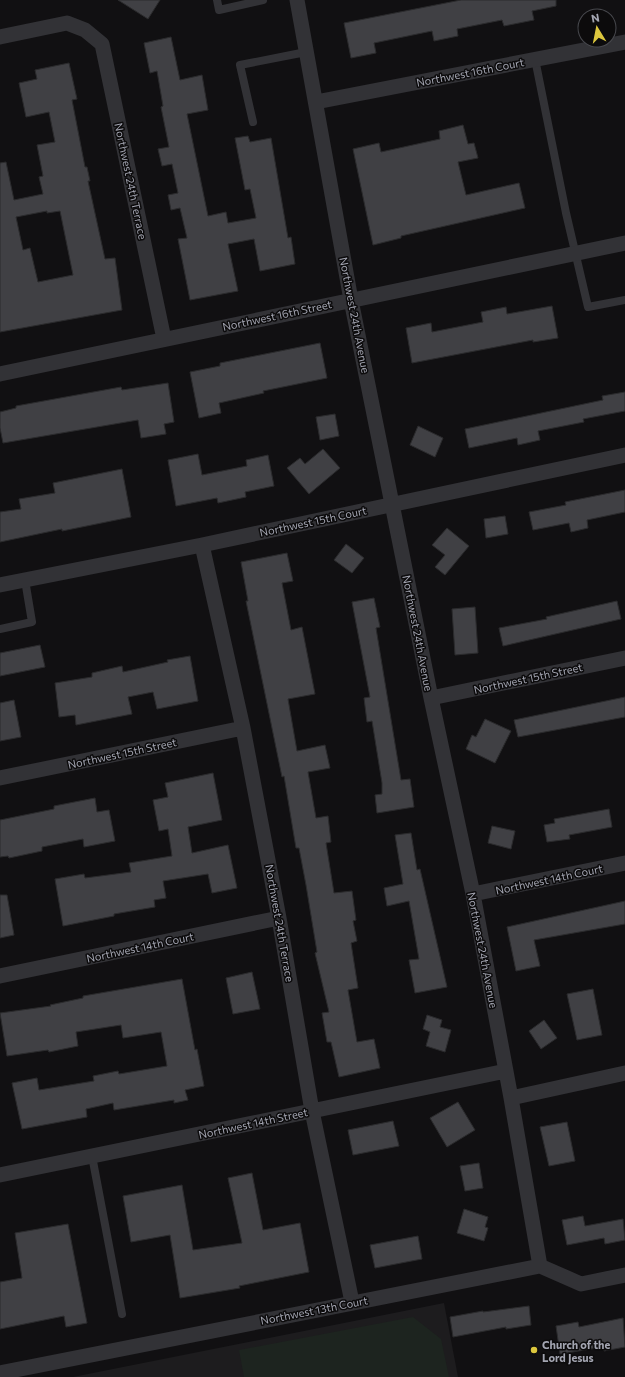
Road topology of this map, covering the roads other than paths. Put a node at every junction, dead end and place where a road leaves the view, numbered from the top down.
1 (218, 0) edge
2 (263, 0) edge
3 (297, 0) edge
4 (0, 37) edge
5 (625, 42) edge
6 (306, 52) junction
7 (535, 59) junction
8 (316, 102) junction
9 (253, 122) dead end
10 (625, 244) edge
11 (576, 254) junction
12 (351, 300) junction
13 (625, 300) edge
14 (164, 339) junction
15 (0, 374) edge
16 (625, 455) edge
17 (392, 504) junction
18 (202, 545) junction
19 (25, 580) junction
20 (0, 585) edge
21 (0, 628) edge
22 (625, 658) edge
23 (431, 698) junction
24 (243, 728) junction
25 (0, 778) edge
26 (625, 863) edge
27 (473, 894) junction
28 (279, 918) junction
29 (0, 976) edge
30 (506, 1070) junction
31 (625, 1073) edge
32 (512, 1098) junction
33 (312, 1111) junction
34 (92, 1156) junction
35 (0, 1175) edge
36 (540, 1266) junction
37 (625, 1275) edge
38 (352, 1302) junction
39 (122, 1314) dead end
40 (0, 1373) edge
41 (21, 1373) edge

1 - 2 lane
3 - 6 street, Northwest 24th Avenue
4 - 14 street, Northwest 24th Terrace
5 - 7 street, Northwest 16th Court
6 - 8 street, Northwest 24th Avenue
6 - 9 lane
7 - 8 street, Northwest 16th Court
7 - 11 lane
8 - 12 street, Northwest 24th Avenue
10 - 11 street, Northwest 16th Street
11 - 12 street, Northwest 16th Street
11 - 13 lane
12 - 14 street, Northwest 16th Street
12 - 17 street, Northwest 24th Avenue
14 - 15 street, Northwest 16th Street
16 - 17 street, Northwest 15th Court
17 - 18 street, Northwest 15th Court
17 - 23 street, Northwest 24th Avenue
18 - 19 street, Northwest 15th Court
18 - 24 street, Northwest 24th Terrace
19 - 20 street, Northwest 15th Court
19 - 21 lane
22 - 23 street, Northwest 15th Street
23 - 27 street, Northwest 24th Avenue
24 - 25 street, Northwest 15th Street
24 - 28 street, Northwest 24th Terrace
26 - 27 street, Northwest 14th Court
27 - 30 street, Northwest 24th Avenue
28 - 29 street, Northwest 14th Court
28 - 33 street, Northwest 24th Terrace
30 - 32 street, Northwest 24th Avenue
30 - 33 street, Northwest 14th Street
31 - 32 street
32 - 36 street, Northwest 24th Avenue
33 - 34 street, Northwest 14th Street
33 - 38 street, Northwest 24th Terrace
34 - 35 street, Northwest 14th Street
34 - 39 lane
36 - 37 street
36 - 38 street, Northwest 13th Court
38 - 41 street, Northwest 13th Court
40 - 41 street, Northwest 13th Court

